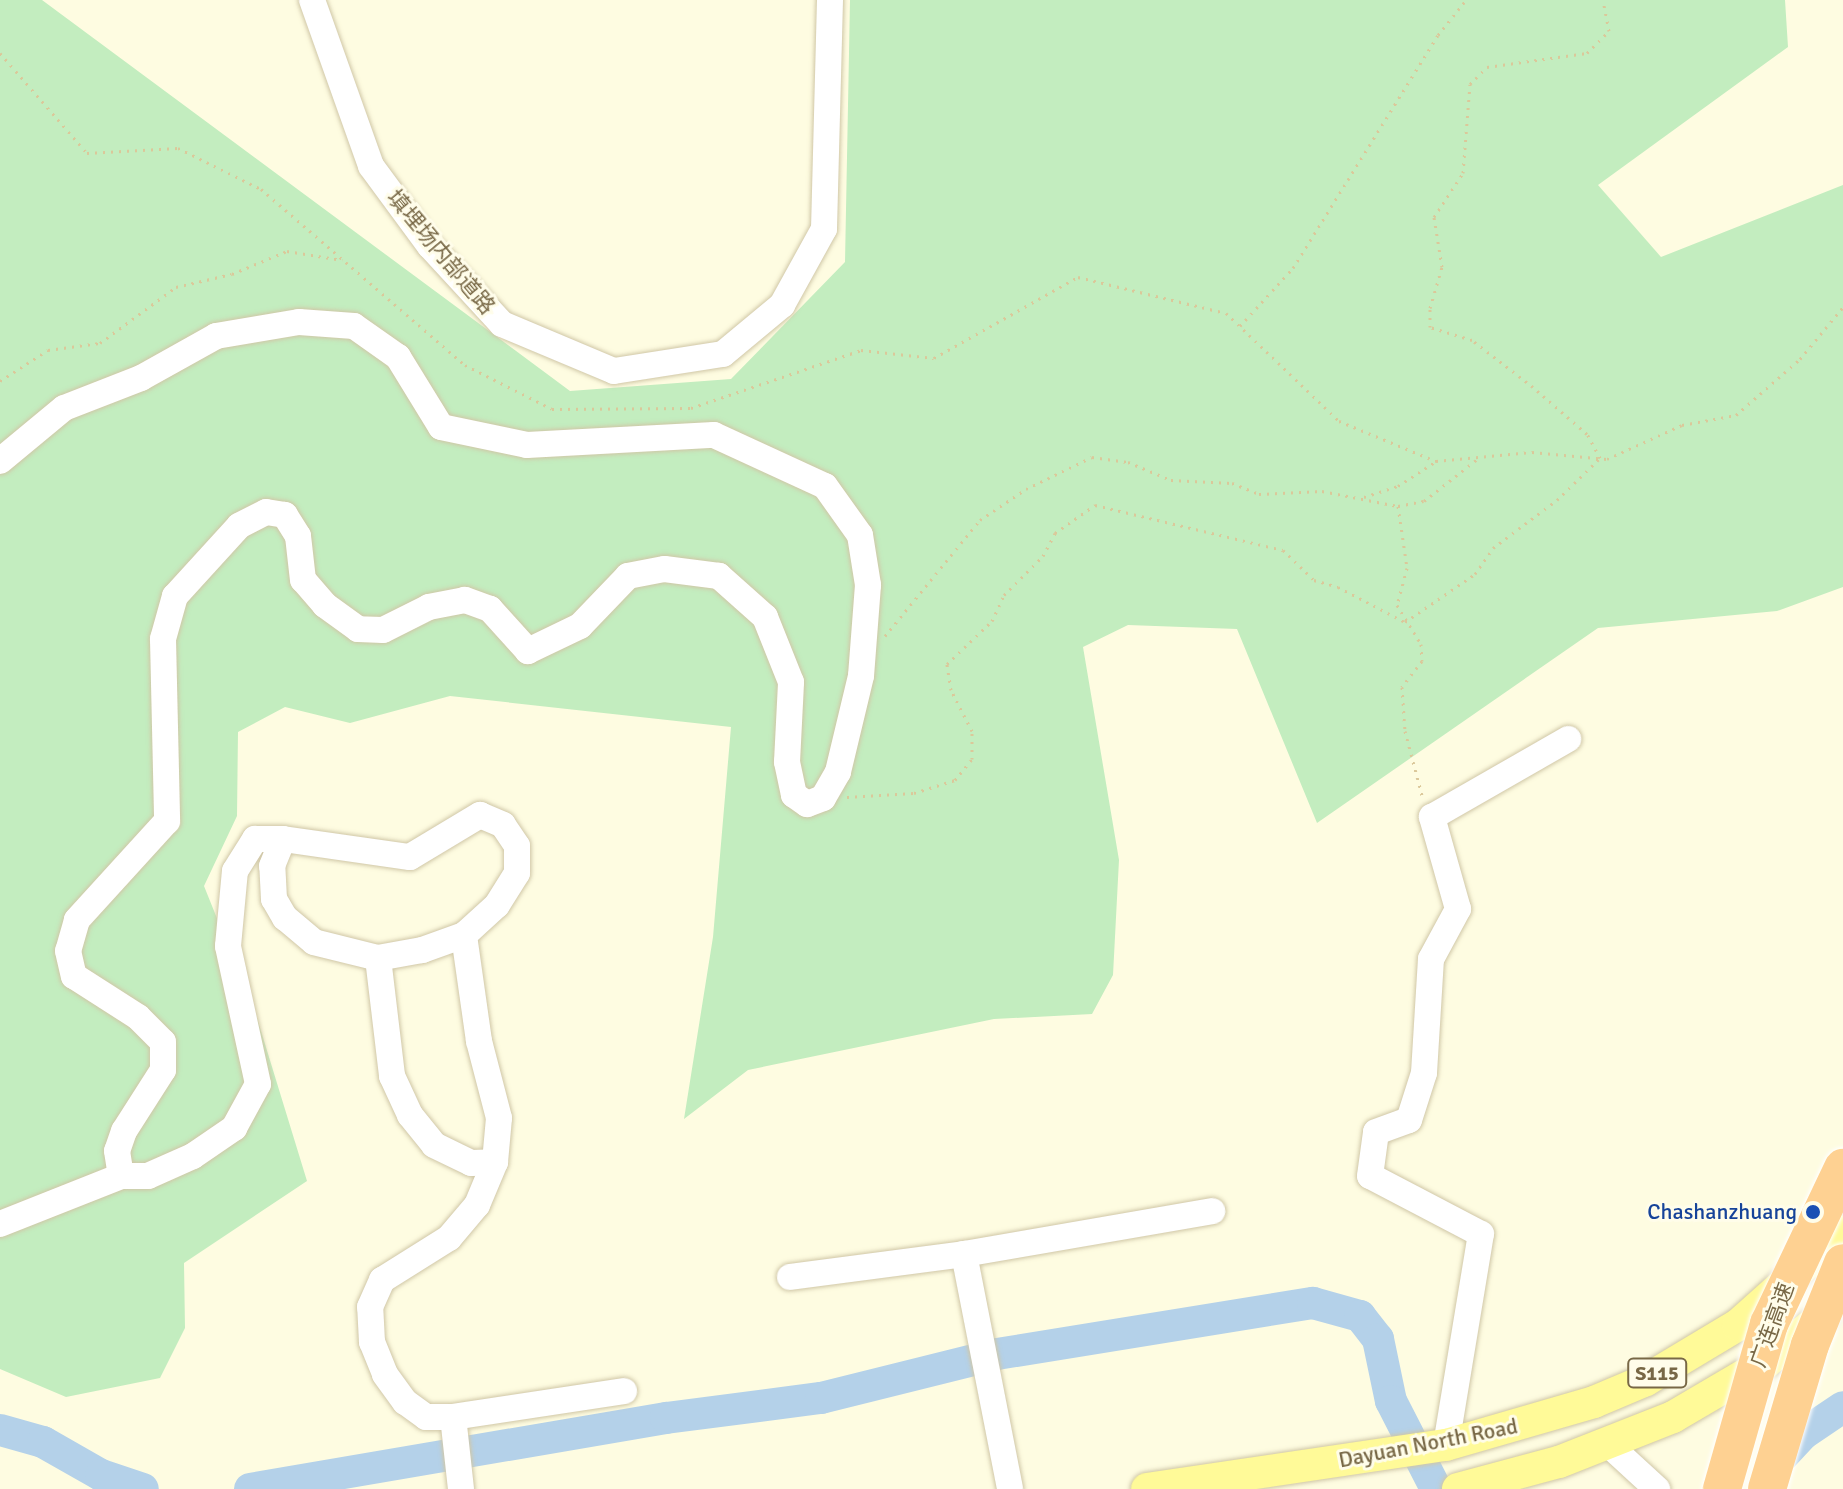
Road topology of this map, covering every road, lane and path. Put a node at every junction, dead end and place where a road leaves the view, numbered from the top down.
1 (312, 0) edge
2 (830, 0) edge
3 (1466, 0) edge
4 (1603, 0) edge
5 (0, 53) edge
6 (344, 261) junction
7 (1843, 307) edge
8 (1240, 326) junction
9 (0, 381) edge
10 (1480, 457) junction
11 (1600, 458) junction
12 (0, 461) edge
13 (1436, 461) junction
14 (1364, 497) junction
15 (1398, 506) junction
16 (1405, 622) junction
17 (863, 645) junction
18 (1568, 739) dead end
19 (823, 798) junction
20 (1432, 817) junction
21 (283, 839) junction
22 (464, 935) junction
23 (378, 958) junction
24 (495, 1162) junction
25 (1843, 1168) edge
26 (121, 1176) junction
27 (1843, 1197) edge
28 (1212, 1211) dead end
29 (0, 1224) edge
30 (1843, 1231) edge
31 (964, 1254) junction
32 (1843, 1263) edge
33 (790, 1277) dead end
34 (1843, 1297) edge
35 (624, 1391) dead end
36 (454, 1427) junction
37 (1608, 1444) junction
38 (1440, 1446) junction
39 (461, 1489) edge
40 (1010, 1489) edge
41 (1147, 1489) edge
42 (1458, 1489) edge
43 (1657, 1489) edge
44 (1722, 1489) edge
45 (1739, 1489) edge
46 (1770, 1489) edge

1 - 2 street, 填埋场内部道路
3 - 8 path
4 - 11 path
5 - 6 path
6 - 8 path
6 - 9 path
7 - 11 path
8 - 13 path
10 - 11 path
10 - 13 path
10 - 15 path
11 - 16 path
12 - 17 street
13 - 14 path
14 - 15 path
14 - 17 path
15 - 16 path
16 - 19 path
16 - 20 path
17 - 19 street
18 - 20 street
19 - 26 street
20 - 38 street
21 - 22 street
21 - 23 street
21 - 26 street
22 - 23 street
22 - 24 street
23 - 24 street
24 - 36 street
25 - 44 highway, 广连高速, bridge
26 - 29 street
27 - 45 highway
28 - 31 street
30 - 38 main road, Dayuan North Road / S115
31 - 33 street
31 - 40 street
32 - 46 highway, 广连高速, bridge
34 - 37 main road, S115
34 - 46 highway
35 - 36 street
36 - 39 street
37 - 42 main road, S115
37 - 43 street
38 - 41 main road, Dayuan North Road / S115

